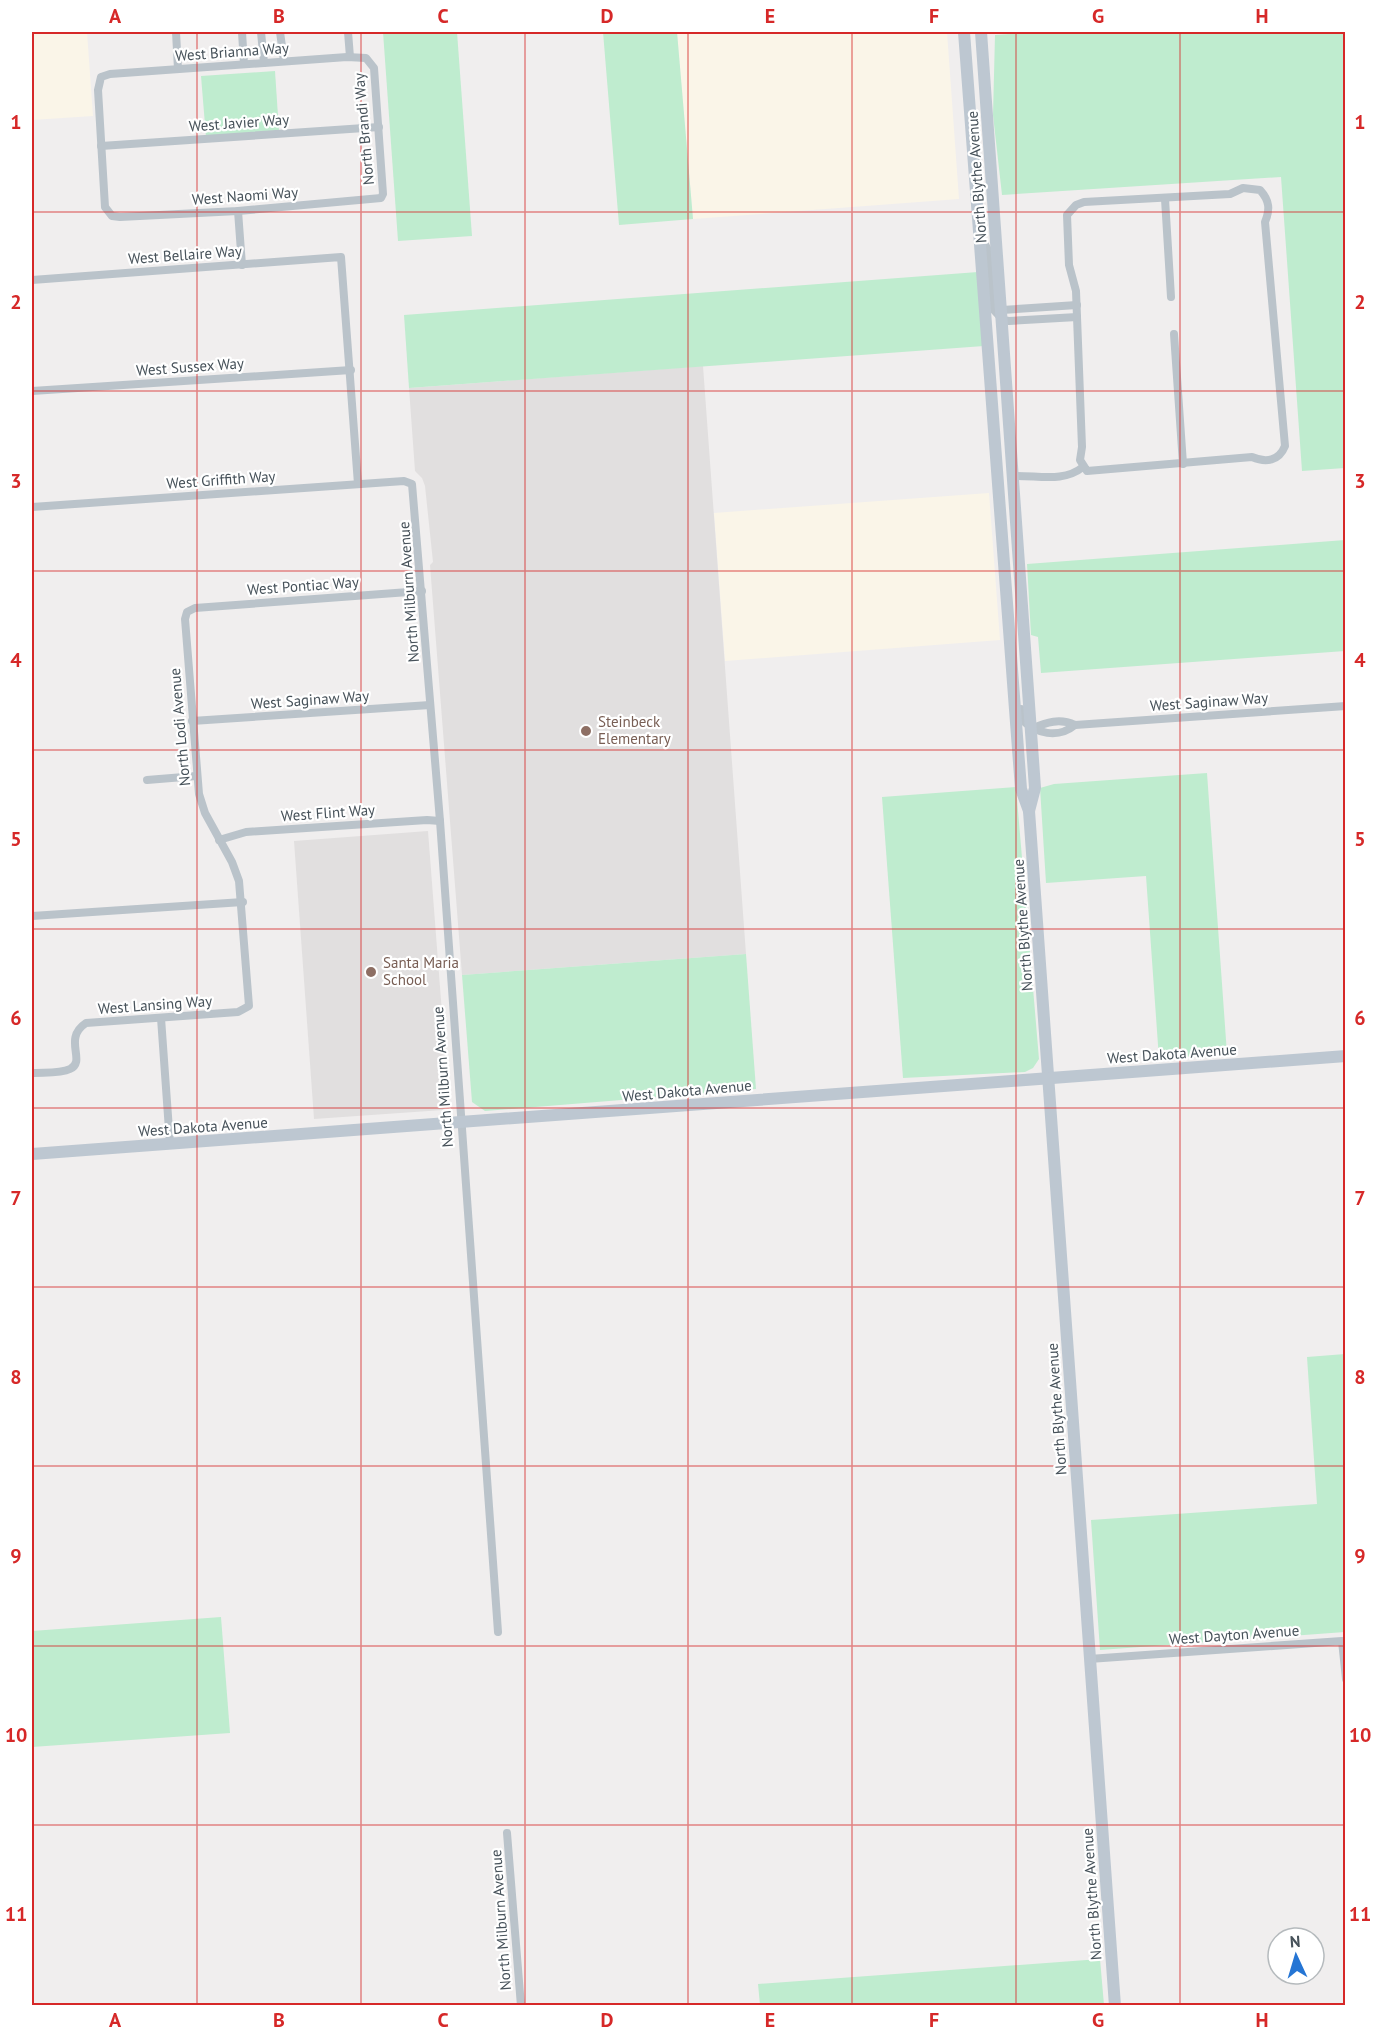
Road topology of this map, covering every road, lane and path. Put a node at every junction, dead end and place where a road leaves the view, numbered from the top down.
1 (176, 32) edge
2 (242, 32) edge
3 (261, 32) edge
4 (280, 32) edge
5 (348, 32) edge
6 (964, 32) edge
7 (981, 32) edge
8 (350, 57) junction
9 (366, 58) joint
10 (284, 61) junction
11 (264, 63) junction
12 (244, 64) junction
13 (178, 69) junction
14 (379, 127) junction
15 (101, 146) junction
16 (381, 198) joint
17 (1165, 199) junction
18 (238, 211) junction
19 (981, 237) junction
20 (242, 265) junction
21 (32, 280) edge
22 (1171, 297) dead end
23 (1077, 305) junction
24 (1042, 307) junction
25 (1002, 315) junction
26 (1077, 317) junction
27 (1043, 319) junction
28 (1174, 334) dead end
29 (351, 369) junction
30 (32, 391) edge
31 (1183, 464) junction
32 (1083, 467) junction
33 (1013, 476) junction
34 (358, 484) junction
35 (412, 484) joint
36 (32, 507) edge
37 (1016, 510) junction
38 (1001, 512) junction
39 (422, 591) junction
40 (187, 612) joint
41 (1010, 639) junction
42 (430, 705) junction
43 (1346, 706) edge
44 (192, 721) junction
45 (1031, 729) junction
46 (196, 776) junction
47 (147, 780) dead end
48 (1029, 811) junction
49 (440, 821) junction
50 (219, 840) junction
51 (243, 902) junction
52 (32, 916) edge
53 (246, 1010) joint
54 (161, 1018) junction
55 (1346, 1056) edge
56 (32, 1073) edge
57 (1049, 1078) junction
58 (460, 1123) junction
59 (170, 1144) junction
60 (32, 1154) edge
61 (498, 1632) dead end
62 (1089, 1659) junction
63 (1346, 1679) edge
64 (507, 1833) dead end
65 (520, 2006) edge
66 (1115, 2006) edge

1 - 13 street
2 - 12 street
3 - 11 street
4 - 10 street
5 - 8 street
6 - 19 street, North Blythe Avenue
7 - 25 street, North Blythe Avenue
8 - 9 street, West Brianna Way
8 - 10 street, West Brianna Way
9 - 14 street, North Brandi Way
10 - 11 street, West Brianna Way
11 - 12 street, West Brianna Way
12 - 13 street, West Brianna Way
13 - 15 street, West Brianna Way
14 - 15 street, West Javier Way
14 - 16 street, North Brandi Way
15 - 18 street, West Naomi Way
16 - 18 street, West Naomi Way
17 - 22 street
17 - 23 street
17 - 31 street
18 - 20 street
19 - 25 street, North Blythe Avenue
19 - 38 street, North Blythe Avenue
20 - 21 street, West Bellaire Way
20 - 29 street, West Bellaire Way
23 - 24 street
23 - 26 street
24 - 25 street
24 - 27 street
25 - 27 street
25 - 33 street, North Blythe Avenue
26 - 27 street
26 - 32 street
28 - 31 street
29 - 30 street, West Sussex Way
29 - 34 street
31 - 32 street
32 - 33 street
33 - 37 street, North Blythe Avenue
34 - 35 street, West Griffith Way
34 - 36 street, West Griffith Way
35 - 39 street, North Milburn Avenue
37 - 38 street
37 - 45 street, North Blythe Avenue
38 - 41 street, North Blythe Avenue
39 - 40 street, West Pontiac Way
39 - 42 street, North Milburn Avenue
40 - 44 street, North Lodi Avenue
41 - 45 street, North Blythe Avenue
41 - 48 street, North Blythe Avenue
42 - 44 street, West Saginaw Way
42 - 49 street, North Milburn Avenue
43 - 45 street, West Saginaw Way
44 - 46 street, North Lodi Avenue
45 - 48 street, North Blythe Avenue
46 - 47 street
46 - 50 street, North Lodi Avenue
48 - 57 street, North Blythe Avenue
49 - 50 street, West Flint Way
49 - 58 street, North Milburn Avenue
50 - 51 street, North Lodi Avenue
51 - 52 street
51 - 53 street, North Lodi Avenue
53 - 54 street, West Lansing Way
54 - 56 street, West Lansing Way
54 - 59 street
55 - 57 street, West Dakota Avenue
57 - 58 street, West Dakota Avenue
57 - 62 street, North Blythe Avenue
58 - 59 street, West Dakota Avenue
58 - 61 street, North Milburn Avenue
59 - 60 street, West Dakota Avenue
62 - 63 street, West Dayton Avenue
62 - 66 street, North Blythe Avenue
64 - 65 street, North Milburn Avenue

